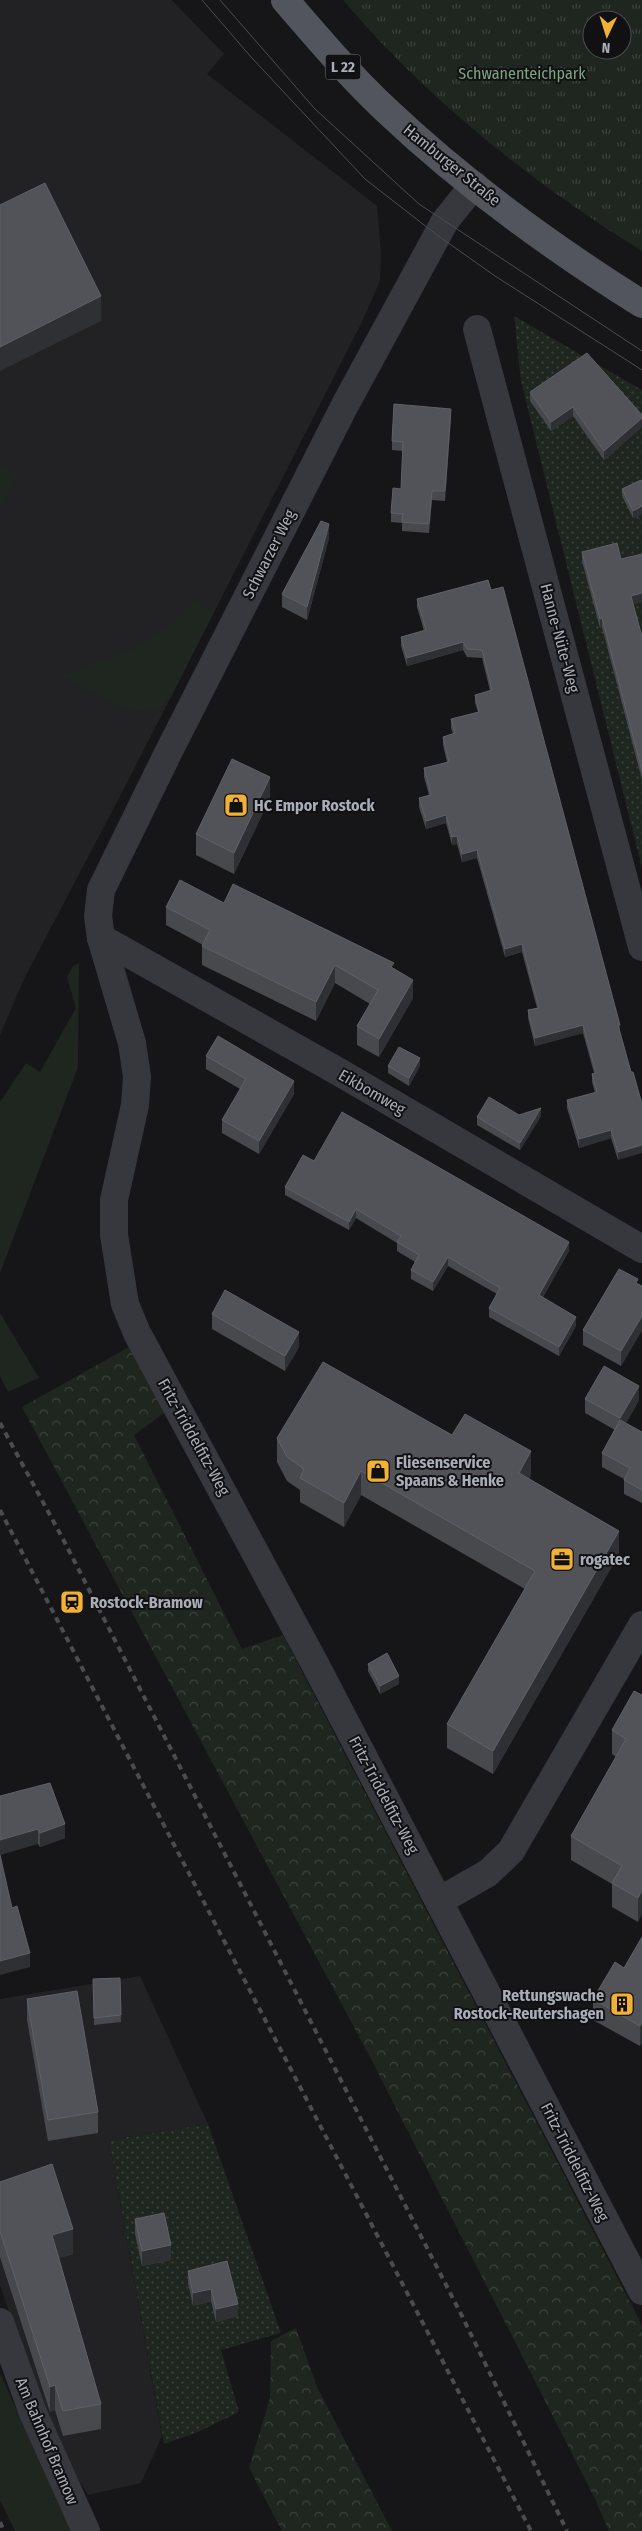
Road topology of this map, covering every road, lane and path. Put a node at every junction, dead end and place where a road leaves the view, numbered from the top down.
1 (285, 0) edge
2 (474, 185) junction
3 (642, 304) edge
4 (478, 329) dead end
5 (101, 938) junction
6 (642, 947) edge
7 (642, 1249) edge
8 (642, 1625) edge
9 (439, 1900) junction
10 (642, 2291) edge
11 (0, 2322) edge
12 (86, 2531) edge

1 - 2 main road, Hamburger Straße / L 22
2 - 3 main road, Hamburger Straße / L 22
2 - 5 street, Schwarzer Weg
4 - 6 street, Hanne-Nüte-Weg
5 - 7 street, Eikbomweg
5 - 9 street, Fritz-Triddelfitz-Weg
8 - 9 street
9 - 10 street, Fritz-Triddelfitz-Weg
11 - 12 street, Am Bahnhof Bramow

